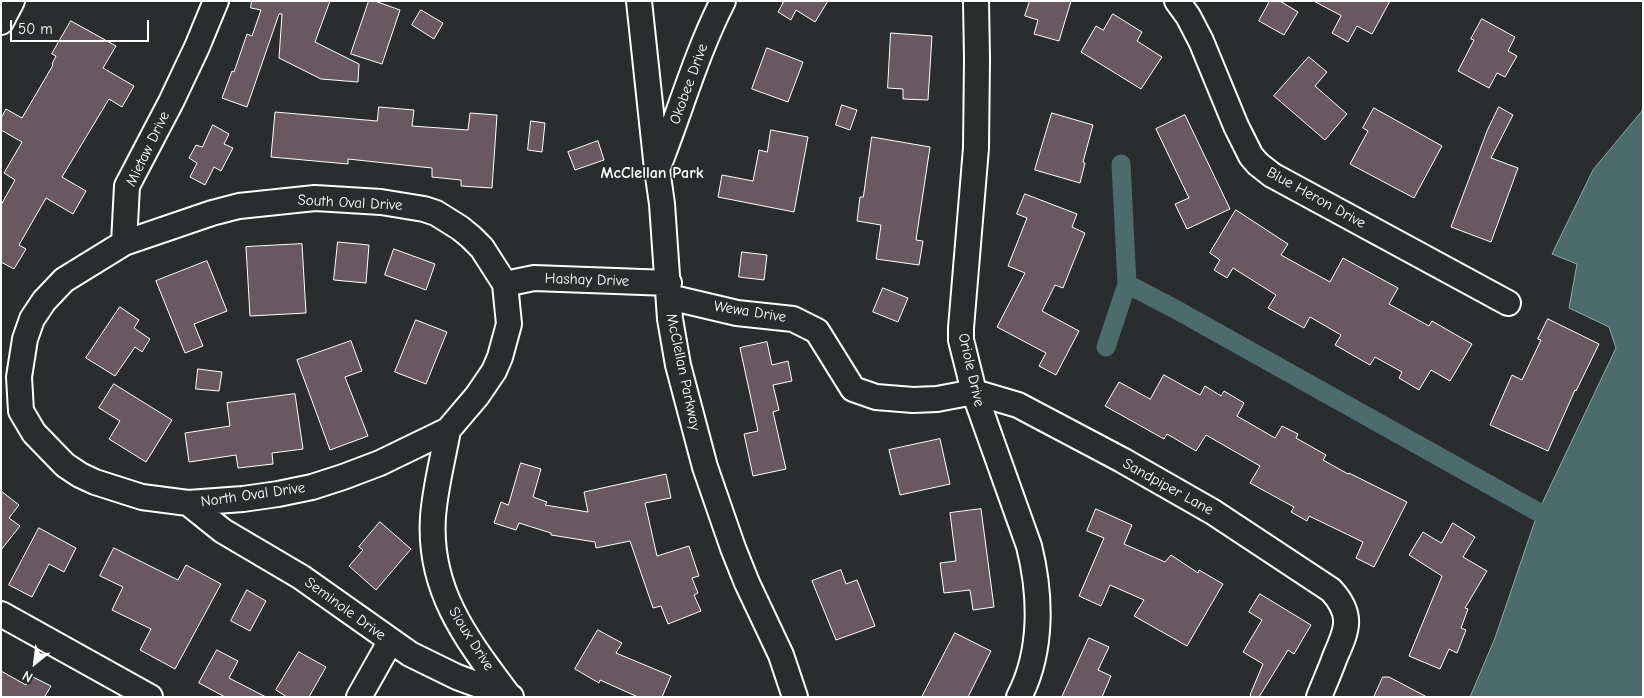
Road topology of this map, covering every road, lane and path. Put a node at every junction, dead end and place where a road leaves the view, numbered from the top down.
1 (12, 1) edge
2 (216, 1) edge
3 (639, 1) edge
4 (723, 1) edge
5 (976, 1) edge
6 (1177, 1) edge
7 (1, 22) edge
8 (657, 169) junction
9 (124, 243) junction
10 (505, 284) junction
11 (669, 290) junction
12 (1508, 303) dead end
13 (974, 392) junction
14 (448, 430) junction
15 (188, 503) junction
16 (1, 614) edge
17 (390, 642) junction
18 (510, 696) edge
19 (150, 697) edge
20 (359, 697) edge
21 (795, 697) edge
22 (1019, 697) edge
23 (1319, 697) edge

1 - 7 street
2 - 9 street, Mietaw Drive
3 - 8 street, McClellan Parkway
4 - 8 street, Okobee Drive
5 - 13 street, Oriole Drive
6 - 12 street, Blue Heron Drive
8 - 11 street, McClellan Parkway
9 - 10 street, South Oval Drive
9 - 15 street, North Oval Drive
10 - 11 street, Hashay Drive
10 - 14 street, South Oval Drive
11 - 13 street, Wewa Drive
11 - 21 street, McClellan Parkway
13 - 22 street, Oriole Drive
13 - 23 street, Sandpiper Lane
14 - 15 street, North Oval Drive
14 - 18 street, Sioux Drive
15 - 17 street, Seminole Drive
16 - 19 street
17 - 18 street, Seminole Drive
17 - 20 street

